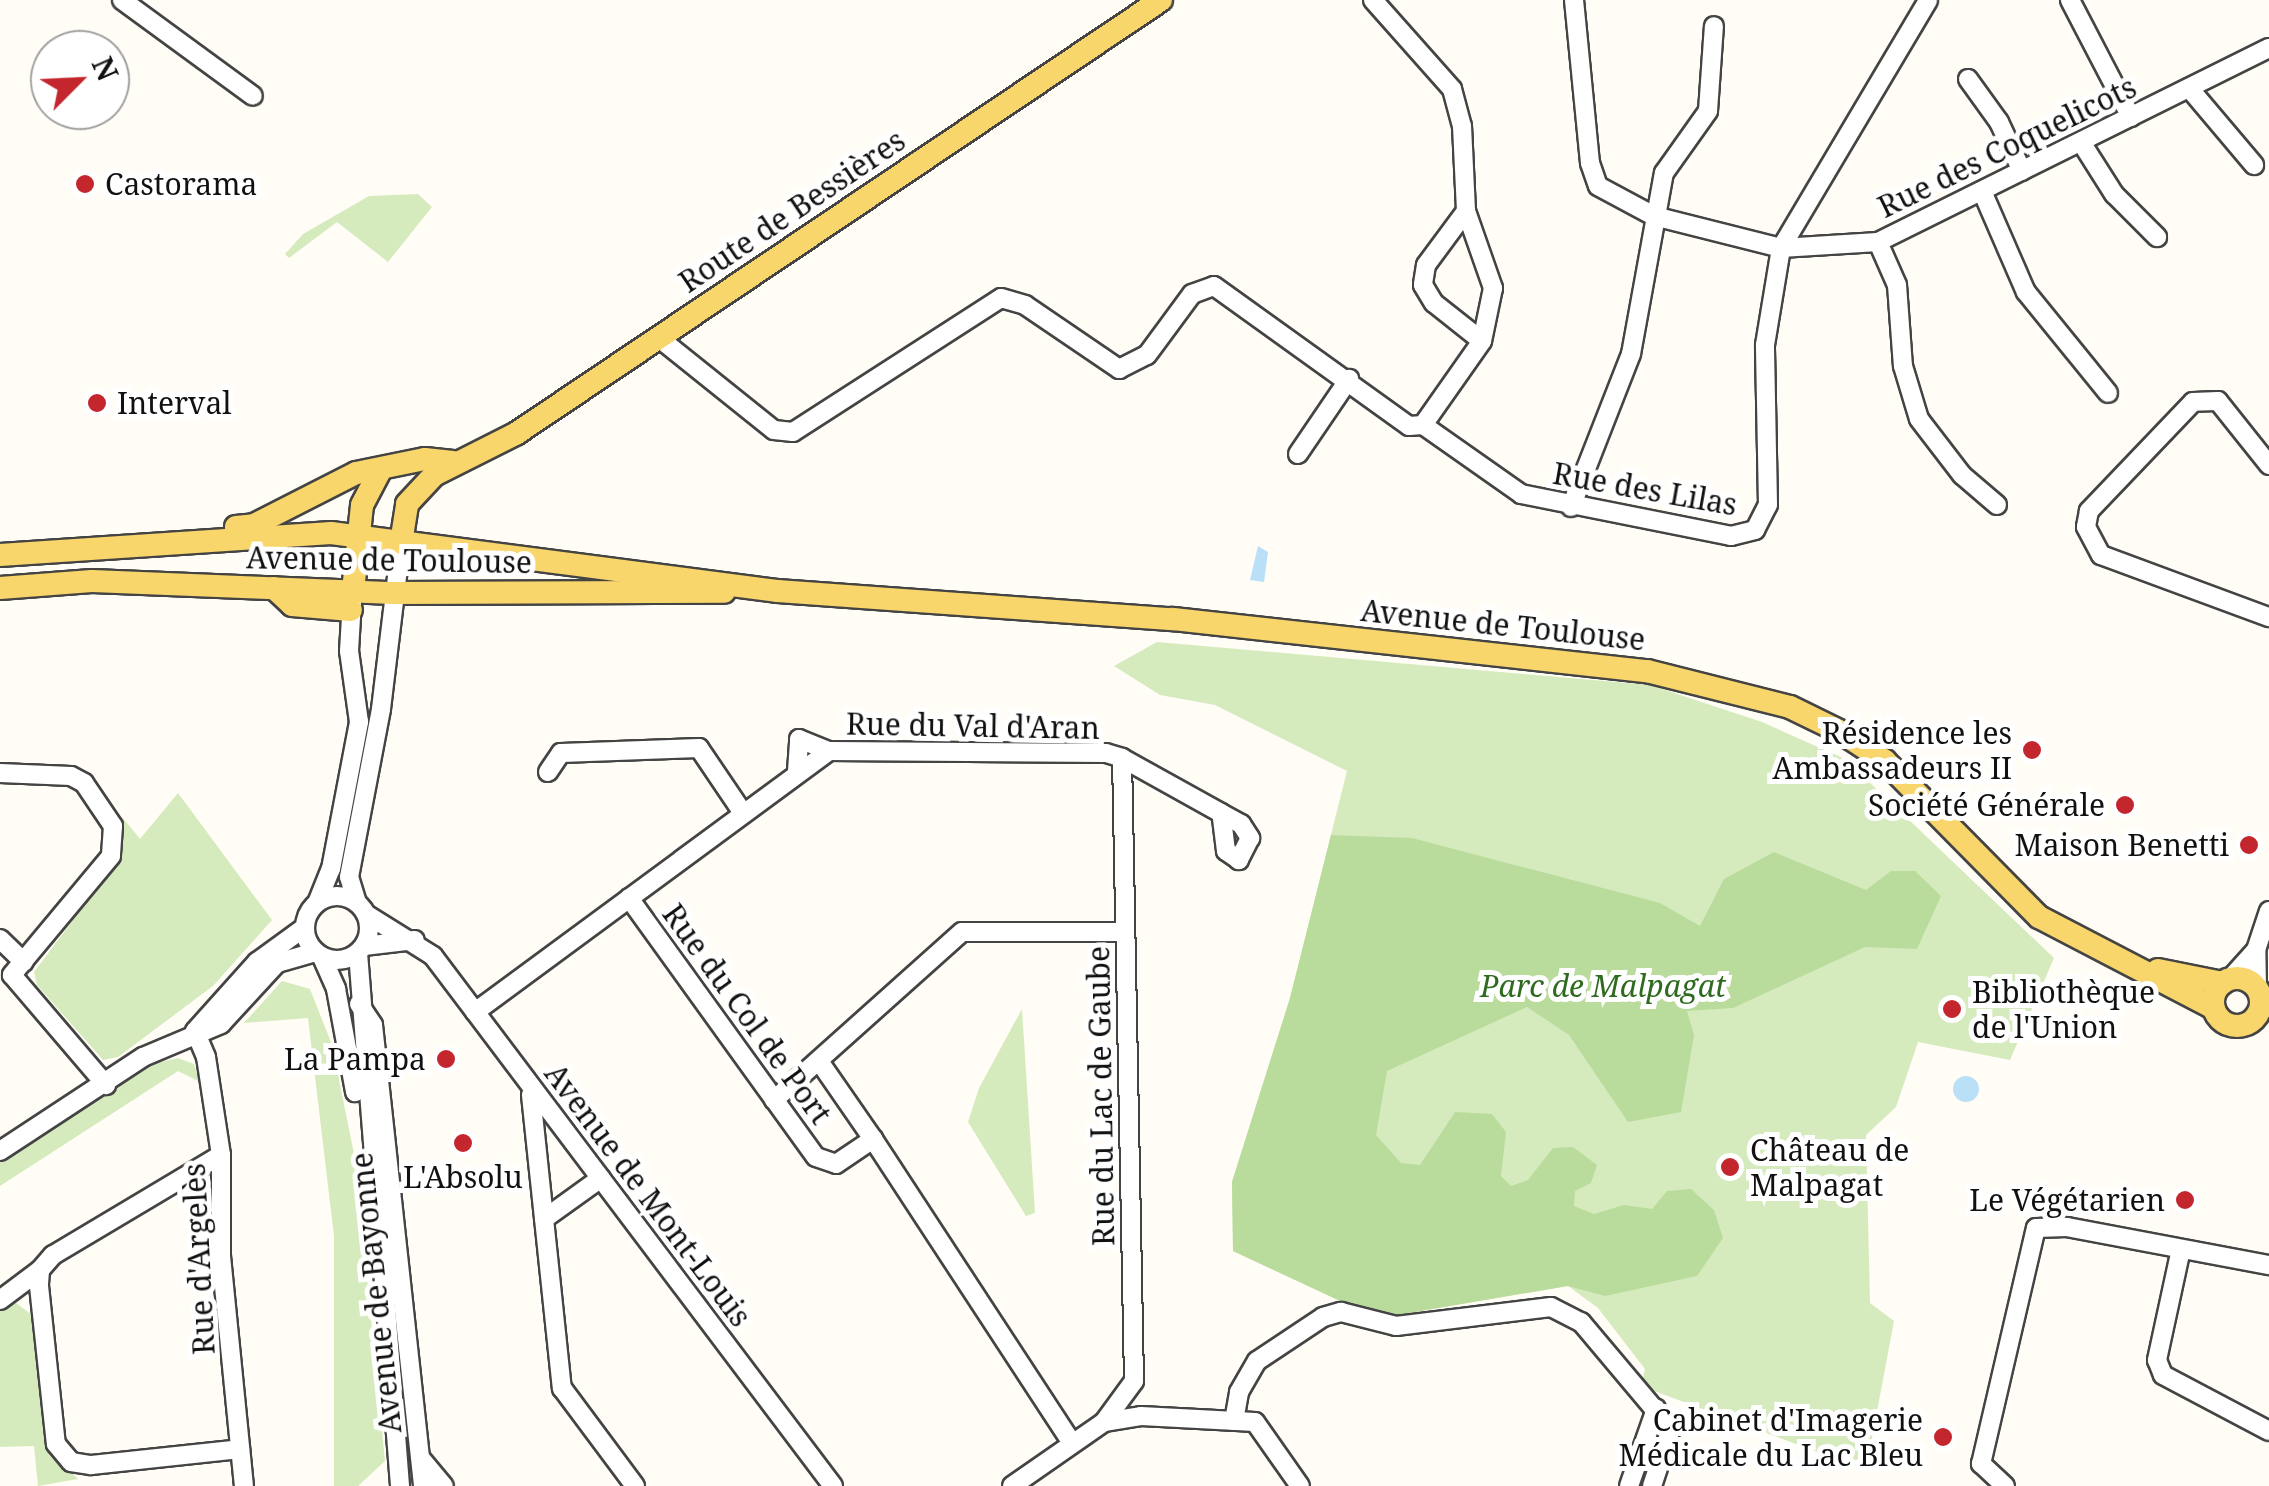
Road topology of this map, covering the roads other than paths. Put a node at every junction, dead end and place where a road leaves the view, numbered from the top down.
1 (122, 0) edge
2 (1161, 0) edge
3 (1373, 0) edge
4 (1574, 0) edge
5 (1928, 0) edge
6 (2070, 0) edge
7 (1714, 26) dead end
8 (2269, 48) edge
9 (1968, 79) dead end
10 (2189, 88) junction
11 (253, 96) dead end
12 (2131, 117) junction
13 (2080, 142) junction
14 (2254, 165) dead end
15 (2022, 171) junction
16 (1982, 190) junction
17 (1466, 211) junction
18 (1654, 216) junction
19 (2156, 237) dead end
20 (1878, 242) junction
21 (1781, 248) junction
22 (659, 338) junction
23 (1482, 340) junction
24 (1349, 379) junction
25 (2108, 393) dead end
26 (1423, 425) junction
27 (1298, 454) dead end
28 (452, 462) junction
29 (2269, 465) edge
30 (381, 469) junction
31 (1997, 504) dead end
32 (1571, 507) junction
33 (212, 536) junction
34 (358, 536) junction
35 (401, 542) junction
36 (0, 555) edge
37 (0, 588) edge
38 (778, 591) junction
39 (394, 593) junction
40 (352, 600) junction
41 (2269, 617) edge
42 (1122, 758) junction
43 (548, 772) dead end
44 (0, 774) edge
45 (1221, 812) dead end
46 (742, 813) junction
47 (630, 898) junction
48 (317, 903) junction
49 (361, 909) junction
50 (2269, 911) edge
51 (305, 928) junction
52 (1125, 932) junction
53 (0, 939) edge
54 (416, 940) junction
55 (361, 949) junction
56 (2256, 950) junction
57 (319, 954) junction
58 (2127, 963) junction
59 (12, 975) edge
60 (2226, 982) junction
61 (2262, 999) edge
62 (2214, 1008) junction
63 (476, 1012) junction
64 (2259, 1024) edge
65 (195, 1031) junction
66 (819, 1061) junction
67 (530, 1084) junction
68 (106, 1085) junction
69 (774, 1100) junction
70 (371, 1114) junction
71 (873, 1139) junction
72 (0, 1151) edge
73 (221, 1155) junction
74 (602, 1178) junction
75 (544, 1219) junction
76 (2181, 1249) junction
77 (2269, 1265) edge
78 (40, 1270) junction
79 (0, 1300) edge
80 (1656, 1409) junction
81 (1234, 1421) junction
82 (1104, 1422) junction
83 (2269, 1431) edge
84 (1072, 1443) junction
85 (240, 1449) junction
86 (422, 1460) junction
87 (399, 1478) edge
88 (244, 1486) edge
89 (383, 1486) edge
90 (423, 1486) edge
91 (444, 1486) edge
92 (635, 1486) edge
93 (833, 1486) edge
94 (1012, 1486) edge
95 (1300, 1486) edge
96 (1629, 1486) edge
97 (1652, 1486) edge
98 (2005, 1486) edge

1 - 11 street
2 - 22 main road, Route de Bessières
3 - 17 street
4 - 18 street, Rue des Coquelicots
5 - 21 street
6 - 12 street
7 - 18 street
8 - 10 street, Rue des Coquelicots
9 - 15 street
10 - 12 street, Rue des Coquelicots
10 - 14 street
12 - 13 street, Rue des Coquelicots
13 - 15 street, Rue des Coquelicots
13 - 19 street
15 - 16 street, Rue des Coquelicots
16 - 20 street, Rue des Coquelicots
16 - 25 street
17 - 23 street
17 - 23 street
18 - 21 street, Rue des Coquelicots
18 - 32 street
20 - 21 street, Rue des Coquelicots
20 - 31 street
21 - 32 street, Rue des Lilas
22 - 24 street, Rue des Lilas
22 - 28 main road, Route de Bessières
23 - 26 street
24 - 26 street, Rue des Lilas
24 - 27 street
26 - 32 street, Rue des Lilas
28 - 30 main road, Route de Bessières
28 - 35 main road, Route de Bessières
29 - 41 street
30 - 33 main road, Route de Bessières
30 - 34 main road
33 - 34 main road, Avenue de Toulouse
33 - 36 main road, Avenue de Toulouse
34 - 35 main road, Avenue de Toulouse
34 - 40 main road
35 - 38 main road, Avenue de Toulouse
35 - 39 street
37 - 40 main road, Avenue de Toulouse
38 - 39 main road, Avenue de Toulouse
38 - 58 main road, Avenue de Toulouse
39 - 40 main road, Avenue de Toulouse
39 - 49 street
40 - 48 street
42 - 45 street, Rue du Val d'Aran
42 - 46 street, Rue du Val d'Aran
42 - 52 street, Rue du Lac de Gaube
43 - 46 street
44 - 59 street
46 - 47 street, Rue du Val d'Aran
47 - 63 street, Rue du Val d'Aran
47 - 69 street, Rue du Col de Port
48 - 49 street
48 - 51 street
49 - 54 street, Avenue de Mont-Louis
49 - 55 street
50 - 56 street
51 - 57 street
51 - 65 street
52 - 66 street
52 - 82 street, Rue du Lac de Gaube
53 - 59 street
54 - 55 street
54 - 63 street, Avenue de Mont-Louis
55 - 57 street
55 - 70 street, Avenue de Bayonne
56 - 60 street
56 - 61 street
57 - 65 street
57 - 70 street, Avenue de Bayonne
58 - 60 main road, Avenue de Toulouse
58 - 62 main road, Avenue de Toulouse
59 - 68 street
60 - 61 main road
60 - 62 main road
61 - 64 main road
62 - 64 main road
63 - 67 street, Avenue de Mont-Louis
65 - 68 street
65 - 73 street, Rue d'Argelès
66 - 69 street
66 - 71 street, Rue du Col de Port
67 - 74 street, Avenue de Mont-Louis
67 - 75 street
68 - 72 street
69 - 71 street, Rue du Col de Port
70 - 86 street, Avenue de Bayonne
70 - 87 street, Avenue de Bayonne
71 - 84 street, Rue du Col de Port
73 - 78 street
73 - 85 street, Rue d'Argelès
74 - 75 street
74 - 93 street, Avenue de Mont-Louis
75 - 92 street
76 - 77 street
76 - 83 street
76 - 98 street
78 - 79 street
78 - 85 street
80 - 81 street
80 - 96 street
80 - 97 street
81 - 82 street
81 - 95 street
82 - 84 street
84 - 94 street
85 - 88 street, Rue d'Argelès
86 - 90 street, Avenue de Bayonne
86 - 91 street, Avenue de Bayonne
87 - 89 street

